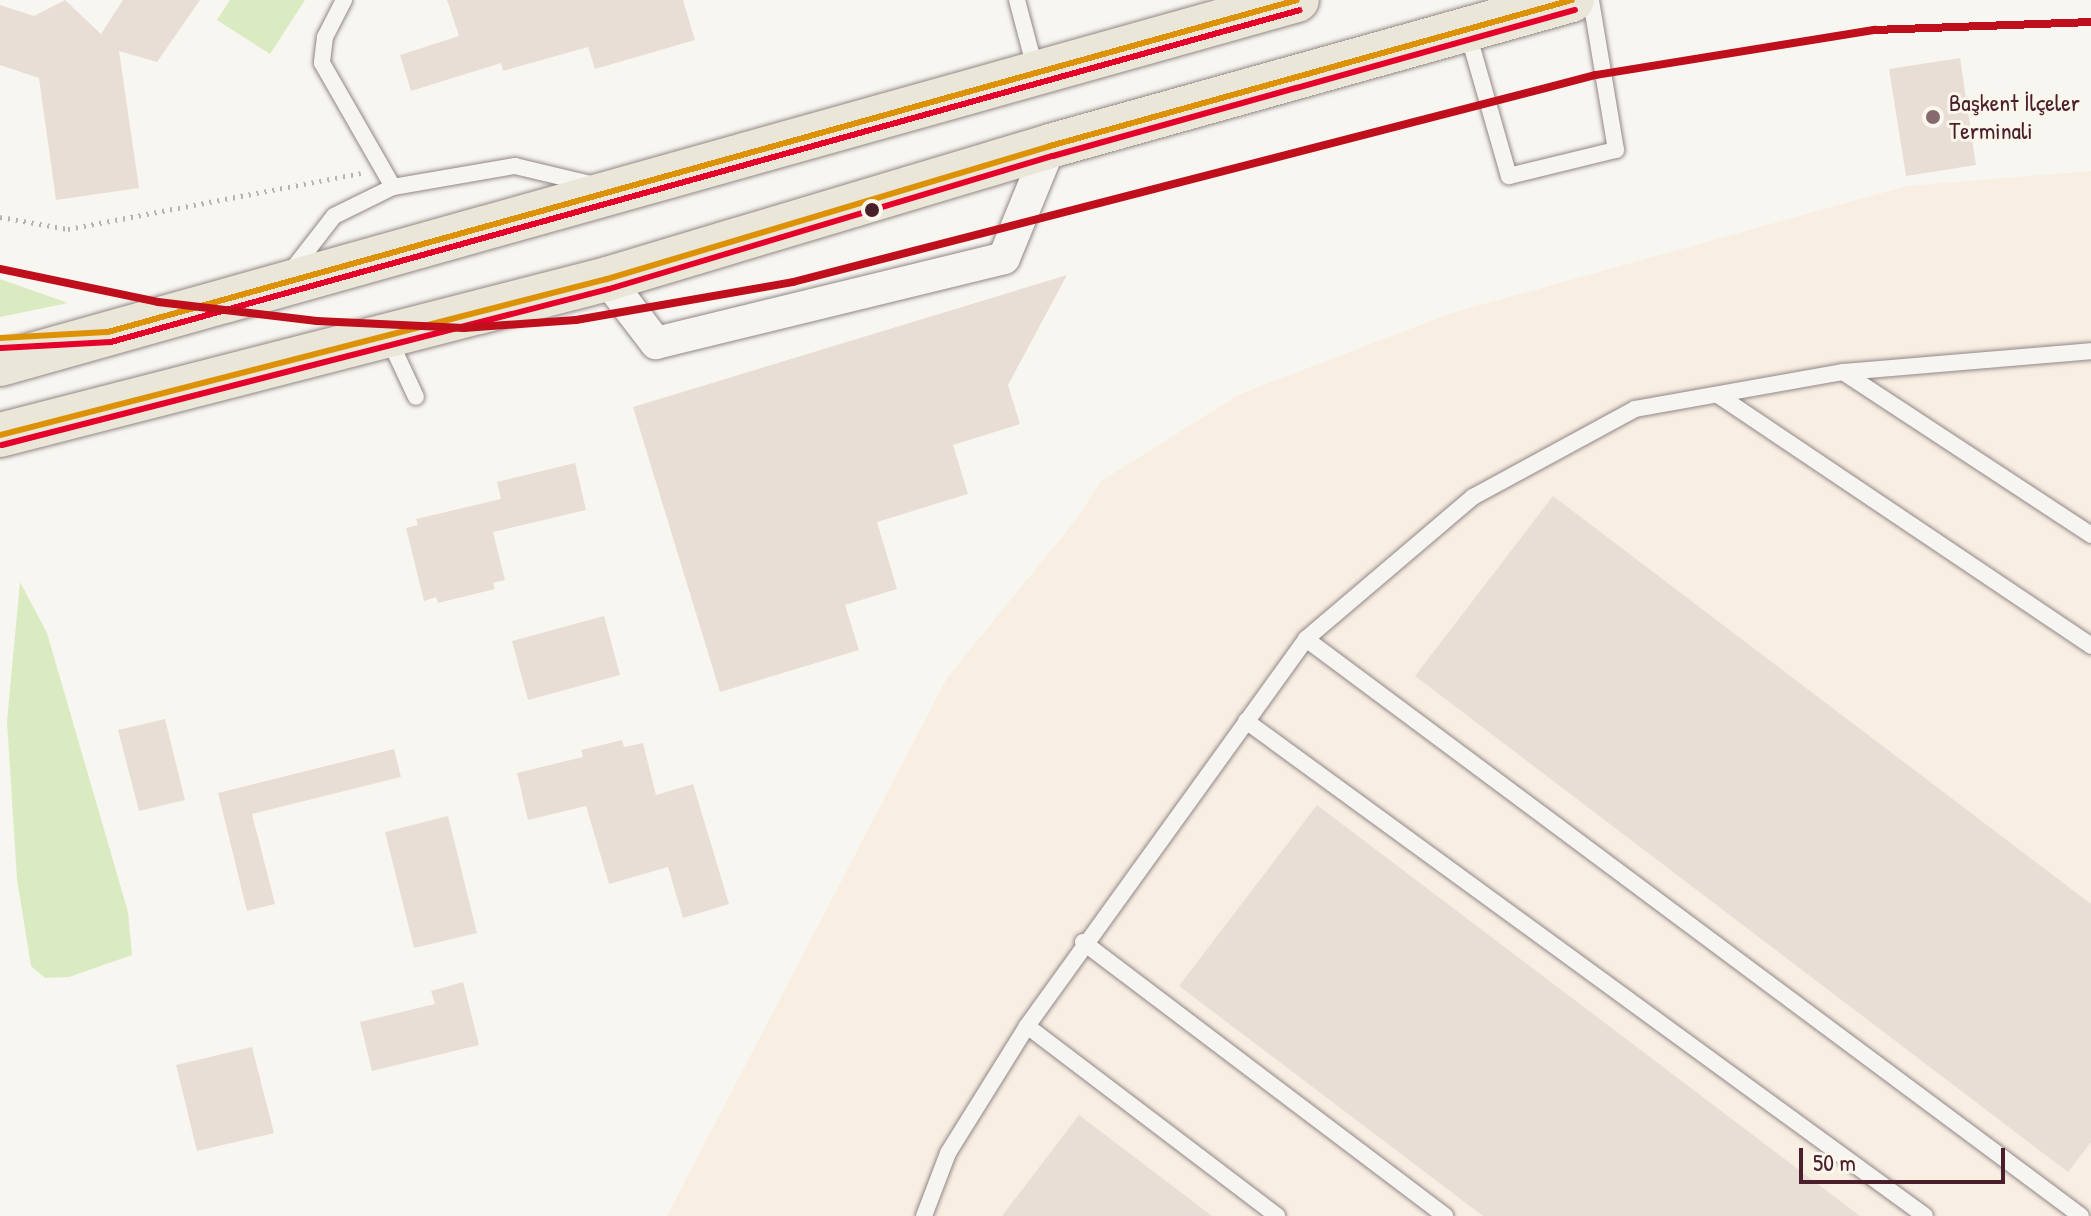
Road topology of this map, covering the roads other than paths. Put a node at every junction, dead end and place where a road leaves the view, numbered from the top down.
1 (344, 0) edge
2 (1017, 0) edge
3 (1297, 0) edge
4 (1572, 0) edge
5 (1591, 0) edge
6 (1466, 29) junction
7 (1036, 74) junction
8 (1050, 146) junction
9 (393, 187) junction
10 (616, 190) junction
11 (607, 279) junction
12 (281, 283) junction
13 (108, 332) junction
14 (388, 335) junction
15 (0, 338) edge
16 (2091, 351) edge
17 (0, 364) edge
18 (1843, 372) junction
19 (1718, 395) junction
20 (416, 397) dead end
21 (138, 399) junction
22 (0, 435) edge
23 (0, 465) edge
24 (2091, 535) edge
25 (1306, 639) junction
26 (2091, 646) edge
27 (1246, 721) junction
28 (1083, 942) junction
29 (1027, 1026) junction
30 (924, 1216) edge
31 (1277, 1216) edge
32 (1445, 1216) edge
33 (1925, 1216) edge
34 (2081, 1216) edge

1 - 9 lane
2 - 7 lane
3 - 7 highway
4 - 6 highway
5 - 6 lane
6 - 8 highway
7 - 10 highway
8 - 11 highway
8 - 11 street
9 - 10 lane
9 - 12 lane
10 - 12 highway
11 - 14 highway
12 - 13 highway
13 - 15 highway
13 - 17 highway
14 - 20 lane
14 - 21 highway
16 - 18 lane
18 - 19 lane
18 - 24 lane
19 - 25 lane
19 - 26 lane
21 - 22 highway
21 - 23 highway
25 - 27 lane
25 - 34 lane
27 - 28 lane
27 - 33 lane
28 - 29 lane
28 - 32 lane
29 - 30 lane
29 - 31 lane

